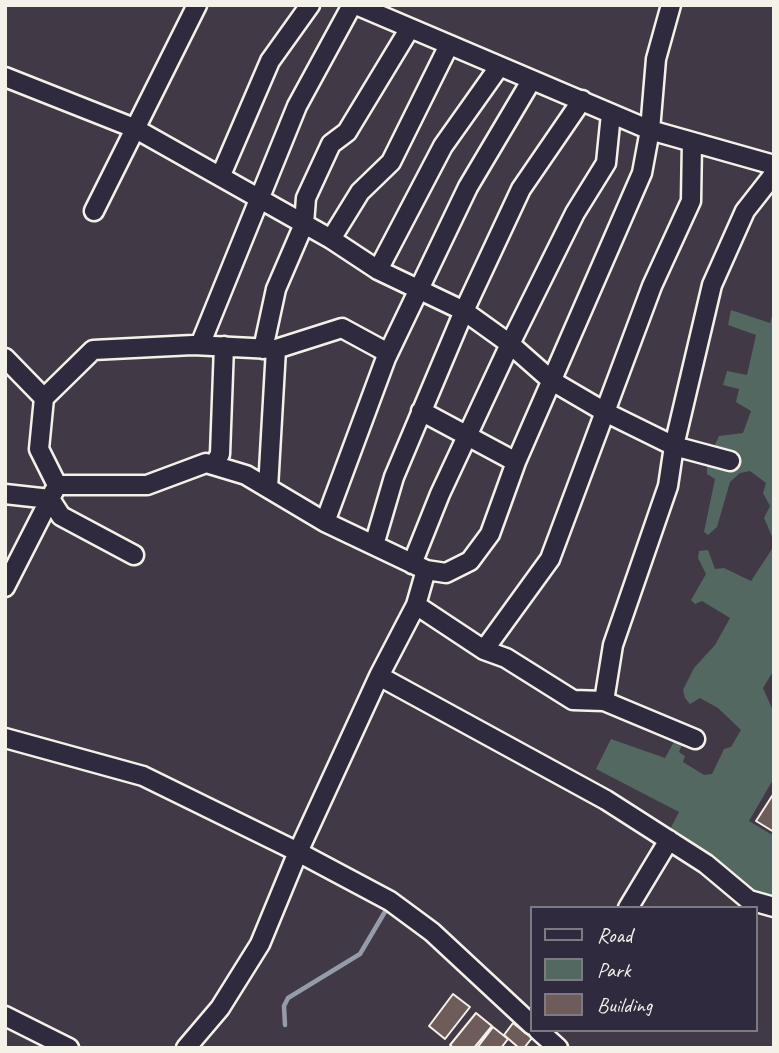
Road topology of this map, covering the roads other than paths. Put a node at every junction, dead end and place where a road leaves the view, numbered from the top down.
1 (197, 5) edge
2 (310, 5) edge
3 (354, 5) edge
4 (671, 5) edge
5 (410, 28) junction
6 (449, 45) junction
7 (499, 67) junction
8 (5, 77) edge
9 (531, 81) junction
10 (582, 100) junction
11 (611, 114) junction
12 (134, 128) junction
13 (650, 130) junction
14 (692, 142) junction
15 (774, 165) edge
16 (774, 174) edge
17 (221, 175) junction
18 (260, 198) junction
19 (94, 211) dead end
20 (304, 225) junction
21 (331, 239) junction
22 (378, 270) junction
23 (419, 290) junction
24 (464, 312) junction
25 (510, 344) junction
26 (200, 345) junction
27 (223, 346) junction
28 (270, 349) junction
29 (388, 352) junction
30 (5, 358) edge
31 (552, 381) junction
32 (44, 398) junction
33 (421, 411) junction
34 (605, 412) junction
35 (468, 435) junction
36 (674, 446) junction
37 (730, 461) dead end
38 (516, 462) junction
39 (214, 465) junction
40 (268, 488) junction
41 (53, 492) junction
42 (5, 494) edge
43 (325, 522) junction
44 (374, 545) junction
45 (134, 555) dead end
46 (419, 567) junction
47 (5, 587) edge
48 (416, 605) junction
49 (484, 650) junction
50 (379, 676) junction
51 (604, 701) junction
52 (5, 738) edge
53 (695, 739) dead end
54 (669, 840) junction
55 (298, 852) junction
56 (629, 906) edge
57 (774, 907) edge
58 (5, 1016) edge
59 (530, 1023) edge
60 (69, 1048) edge
61 (186, 1048) edge

1 - 12 street
2 - 17 street
3 - 5 street
3 - 18 street
4 - 13 street
5 - 6 street
5 - 20 street
6 - 7 street
6 - 21 street
7 - 9 street
7 - 22 street
8 - 12 street
9 - 10 street
9 - 23 street
10 - 11 street
10 - 24 street
11 - 13 street
11 - 25 street
12 - 17 street
12 - 19 street
13 - 14 street
13 - 31 street
14 - 15 street
14 - 34 street
16 - 36 street
17 - 18 street
18 - 20 street
18 - 26 street
20 - 21 street
20 - 28 street
21 - 22 street
22 - 23 street
23 - 24 street
23 - 29 street
24 - 25 street
24 - 33 street
25 - 31 street
25 - 35 street
26 - 27 street
26 - 32 street
27 - 28 street
27 - 39 street
28 - 29 street
28 - 40 street
29 - 43 street
30 - 32 street
31 - 34 street
31 - 38 street
32 - 41 street
33 - 35 street
33 - 44 street
34 - 36 street
34 - 49 street
35 - 38 street
35 - 46 street
36 - 37 street
36 - 51 street
38 - 46 street
39 - 40 street
39 - 41 street
40 - 43 street
41 - 42 street
41 - 45 street
41 - 47 street
43 - 44 street
44 - 46 street
46 - 48 street
48 - 49 street
48 - 50 street
49 - 51 street
50 - 54 street
50 - 55 street
51 - 53 street
52 - 55 street
54 - 56 street
54 - 57 street
55 - 59 street
55 - 61 street
58 - 60 street

